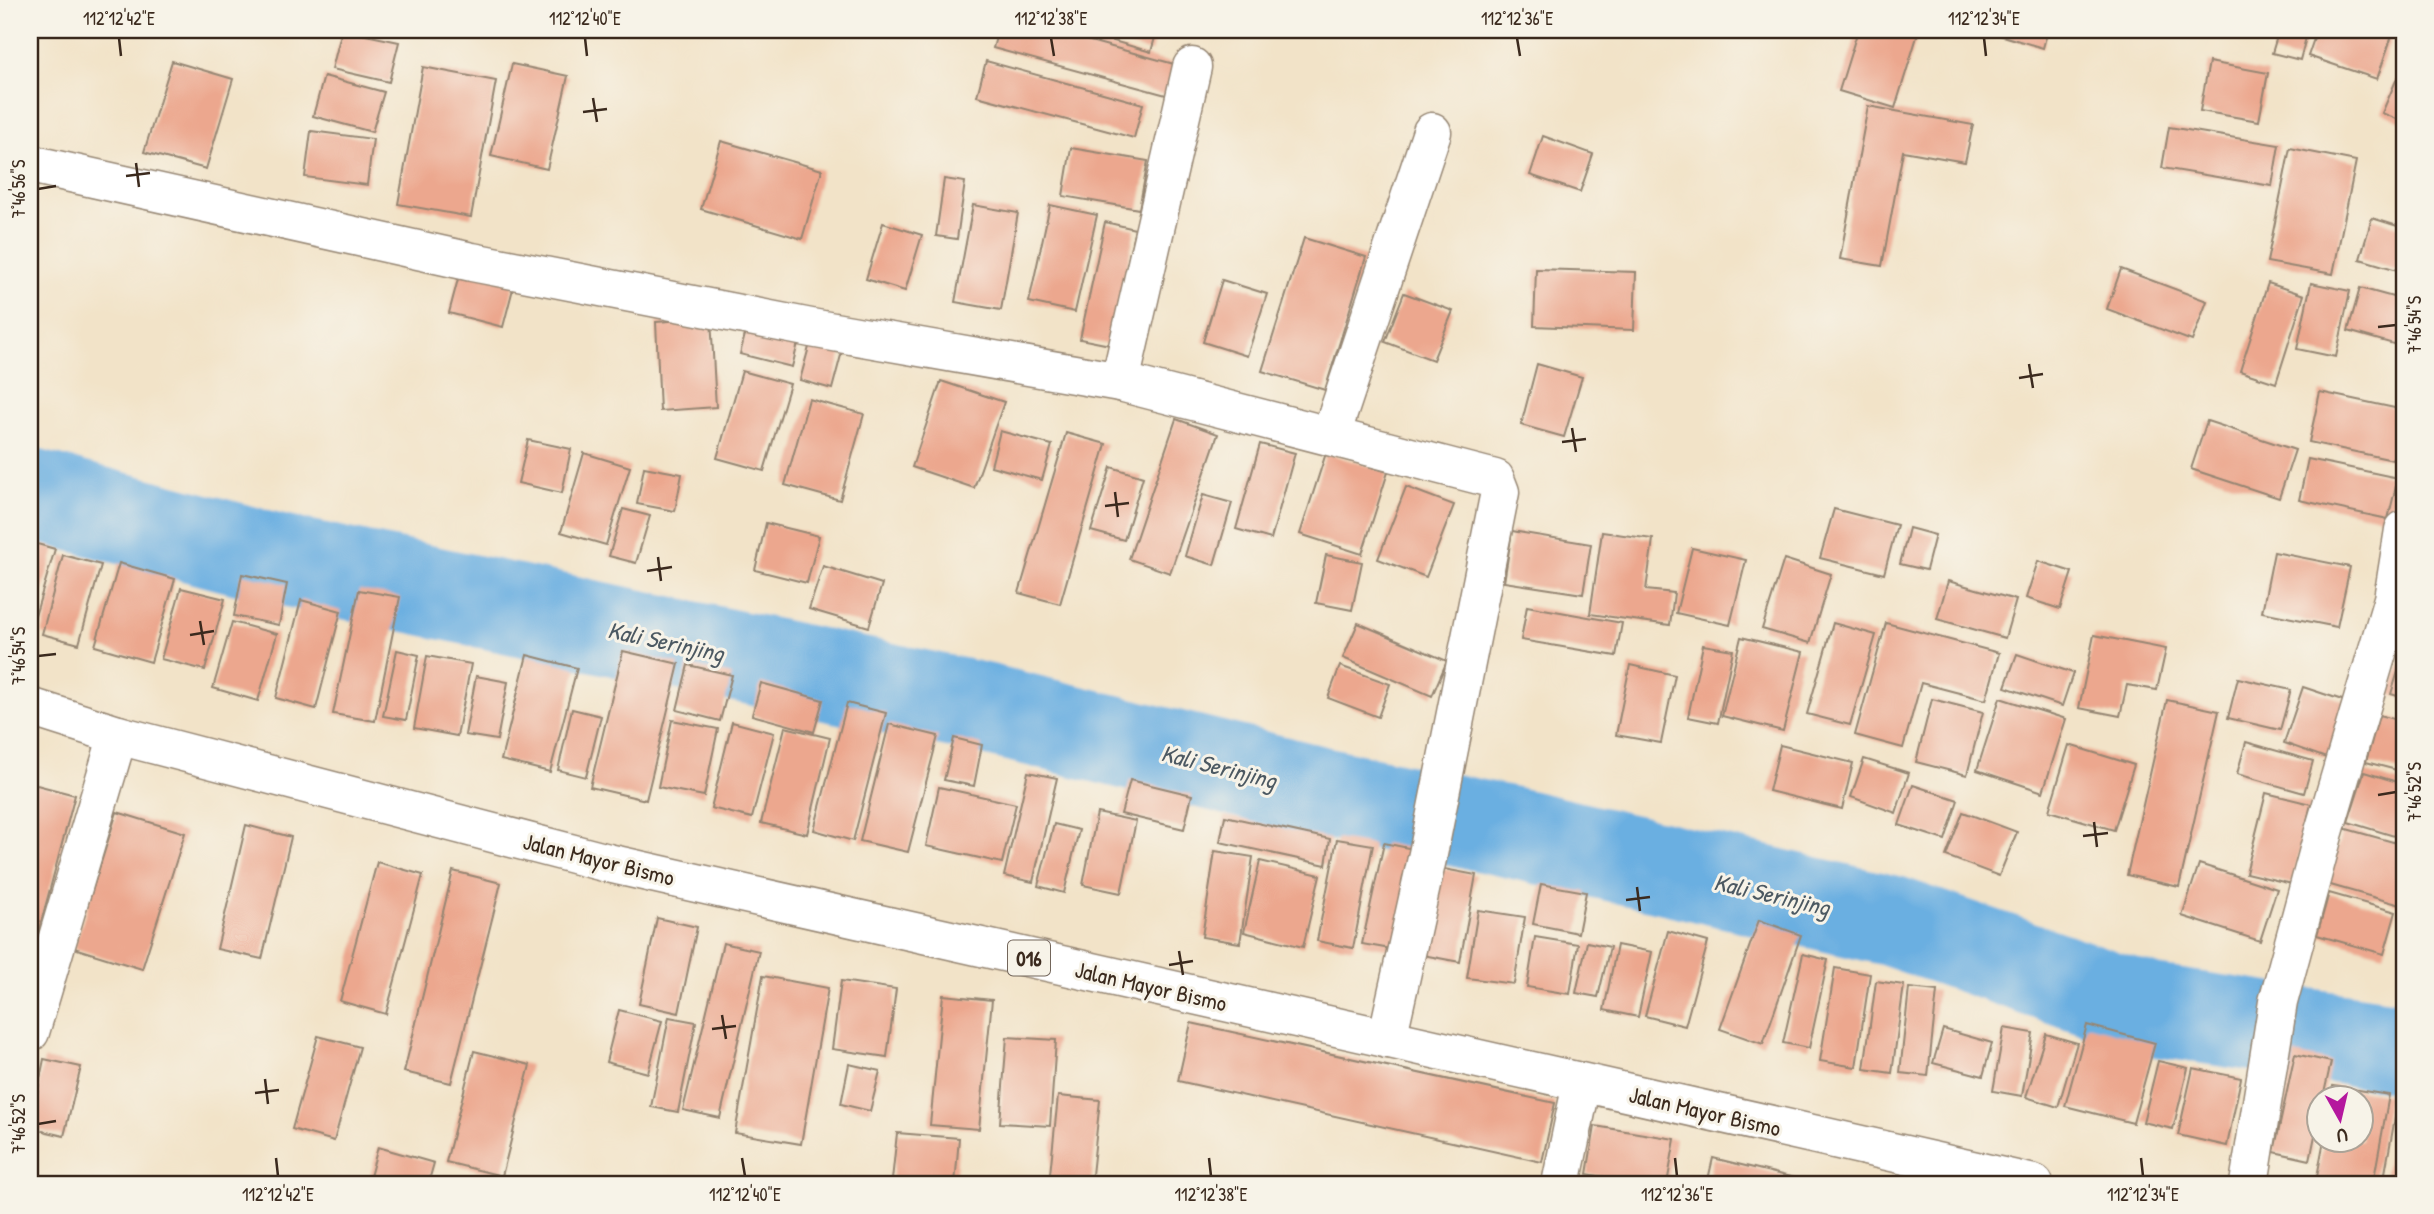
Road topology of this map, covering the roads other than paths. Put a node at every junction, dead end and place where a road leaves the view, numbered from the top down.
1 (1192, 67) dead end
2 (1432, 132) dead end
3 (30, 163) edge
4 (1120, 382) junction
5 (1332, 435) junction
6 (2404, 530) edge
7 (30, 707) edge
8 (118, 735) junction
9 (30, 1032) edge
10 (1387, 1039) junction
11 (1582, 1083) junction
12 (1561, 1184) edge
13 (2034, 1184) edge
14 (2249, 1184) edge

1 - 4 street
2 - 5 street
3 - 4 street
4 - 5 street
5 - 10 street
6 - 14 street
7 - 8 street, Jalan Mayor Bismo / 016
8 - 9 street
8 - 10 street, Jalan Mayor Bismo / 016
10 - 11 street, Jalan Mayor Bismo / 016
11 - 12 street
11 - 13 street, Jalan Mayor Bismo / 016

